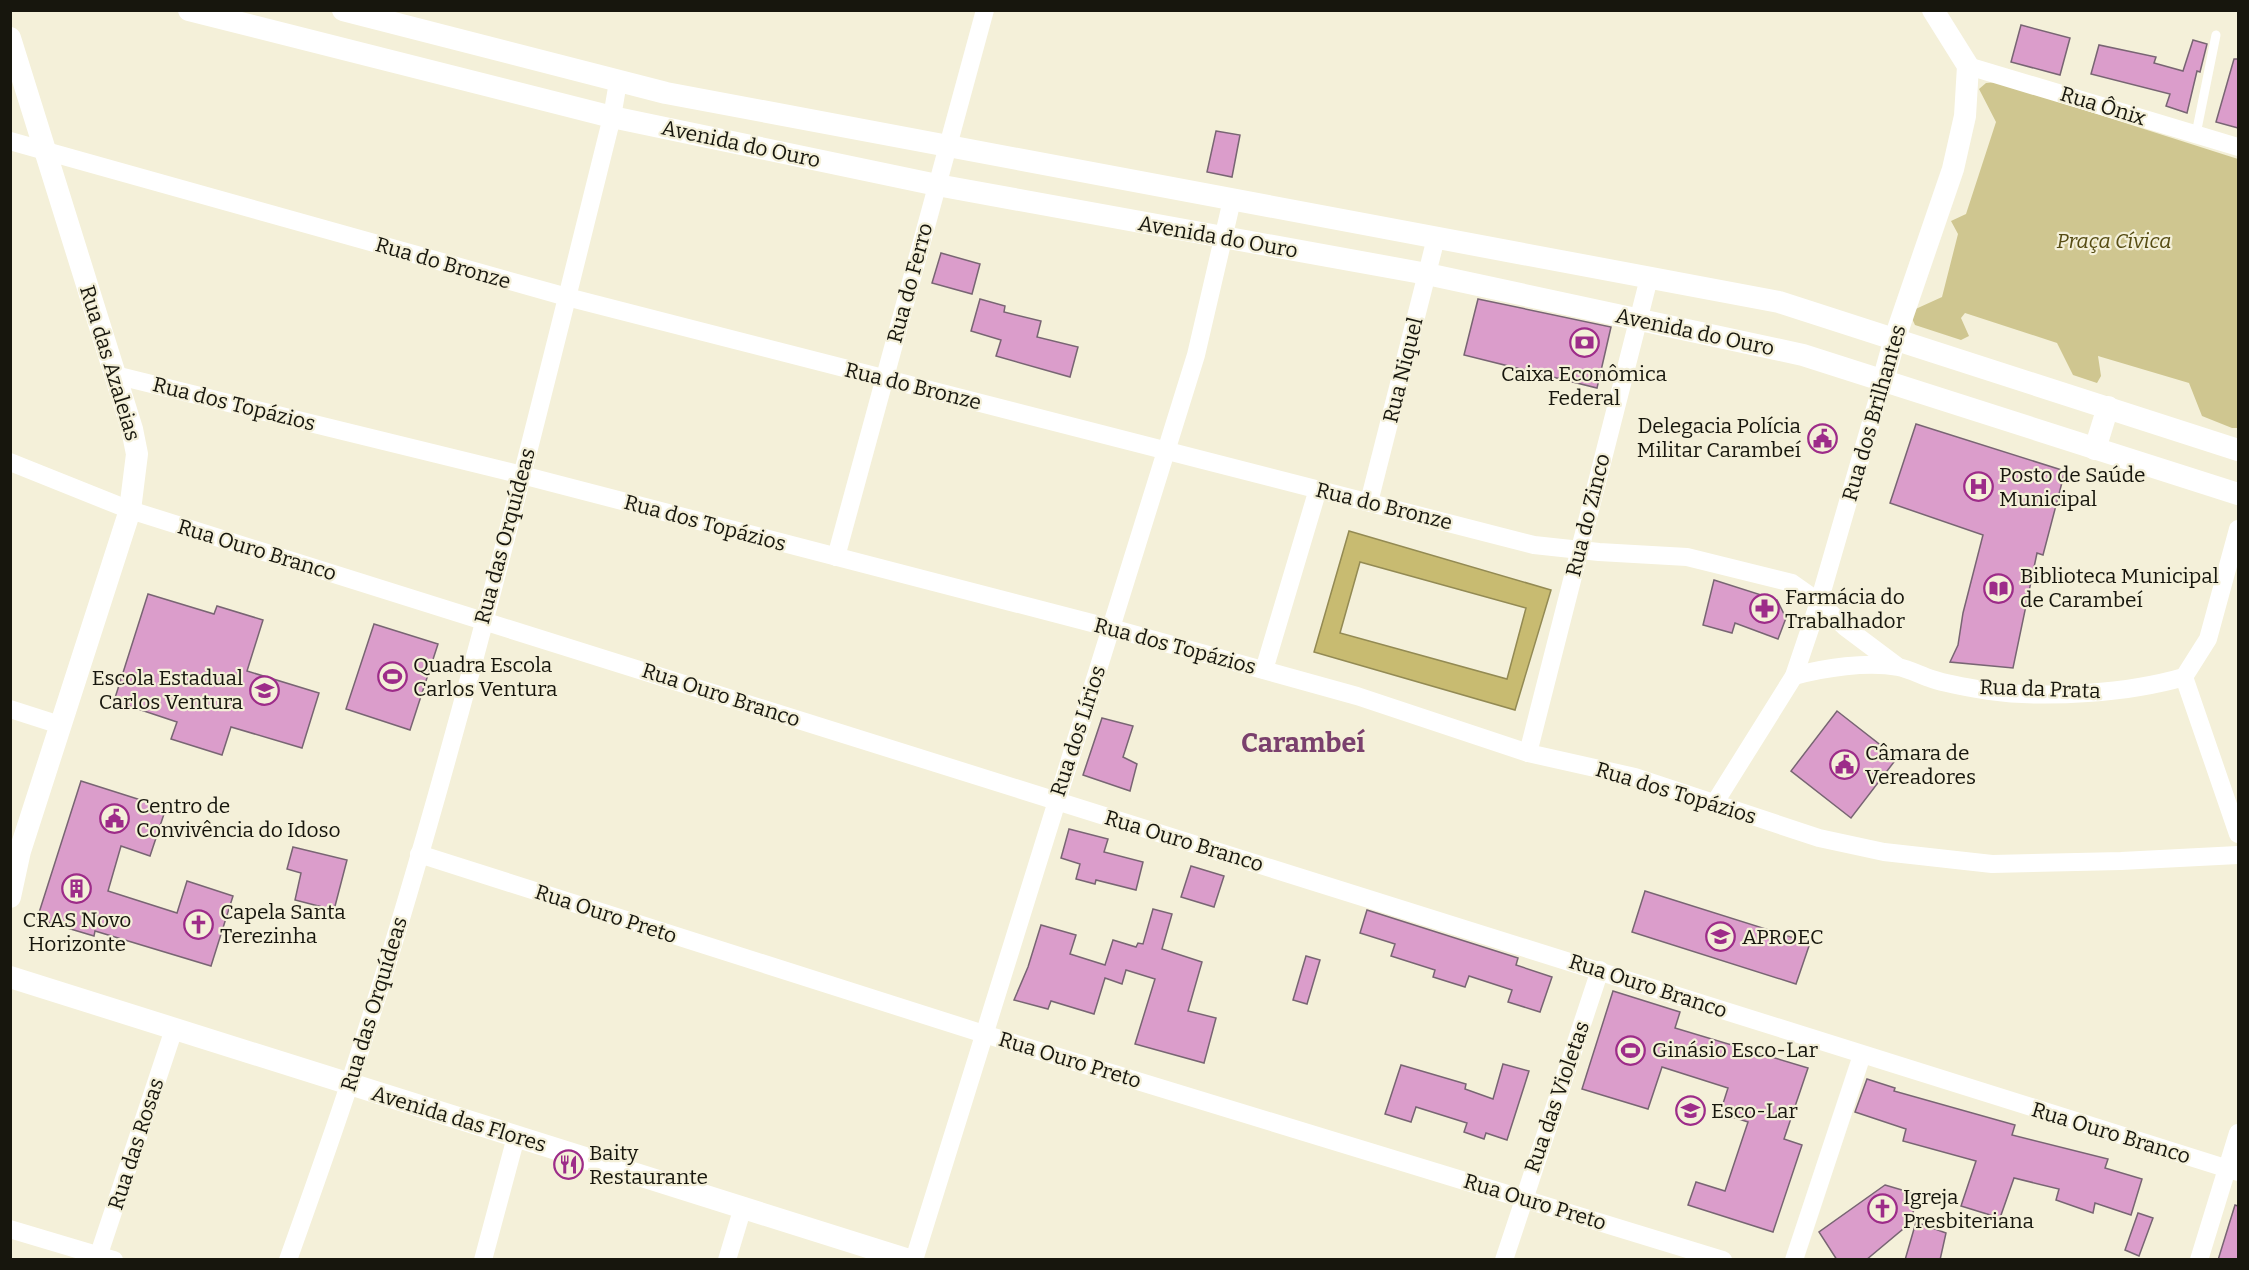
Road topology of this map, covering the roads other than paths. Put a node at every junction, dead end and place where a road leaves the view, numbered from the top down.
1 (189, 10) edge
2 (343, 10) edge
3 (985, 10) edge
4 (1933, 10) edge
5 (2216, 35) dead end
6 (10, 38) edge
7 (1968, 66) junction
8 (618, 82) junction
9 (612, 117) junction
10 (2196, 134) junction
11 (10, 141) edge
12 (950, 146) junction
13 (2238, 147) edge
14 (45, 151) junction
15 (937, 185) junction
16 (1232, 200) junction
17 (1222, 238) junction
18 (1436, 238) junction
19 (1427, 274) junction
20 (1649, 278) junction
21 (567, 297) junction
22 (1638, 321) junction
23 (1894, 338) junction
24 (115, 375) junction
25 (883, 379) junction
26 (1883, 381) junction
27 (2108, 407) junction
28 (2096, 449) junction
29 (1167, 450) junction
30 (2238, 450) edge
31 (10, 462) edge
32 (522, 475) junction
33 (1318, 489) junction
34 (2238, 494) edge
35 (1369, 502) junction
36 (130, 510) junction
37 (2238, 529) edge
38 (1579, 550) junction
39 (836, 556) junction
40 (1819, 602) junction
41 (483, 620) junction
42 (1111, 628) junction
43 (1897, 666) junction
44 (1264, 670) junction
45 (1794, 676) junction
46 (2184, 677) junction
47 (10, 709) edge
48 (60, 725) junction
49 (1528, 753) junction
50 (1056, 801) junction
51 (1714, 804) junction
52 (2238, 834) edge
53 (419, 854) junction
54 (2238, 855) edge
55 (10, 897) edge
56 (1600, 970) junction
57 (10, 977) edge
58 (174, 1029) junction
59 (984, 1034) junction
60 (1862, 1055) junction
61 (349, 1085) junction
62 (2238, 1132) edge
63 (516, 1137) junction
64 (2233, 1171) edge
65 (1523, 1198) junction
66 (743, 1207) junction
67 (10, 1229) edge
68 (103, 1258) edge
69 (288, 1260) edge
70 (483, 1260) edge
71 (727, 1260) edge
72 (909, 1260) edge
73 (914, 1260) edge
74 (1504, 1260) edge
75 (1723, 1260) edge
76 (1794, 1260) edge
77 (2199, 1260) edge

1 - 9 street, Avenida do Ouro
2 - 8 street, Avenida do Ouro
3 - 12 street, Rua do Ferro
4 - 7 street
5 - 10 lane
6 - 14 street, Rua das Azaleias
7 - 10 street, Rua Ônix
7 - 23 street, Rua dos Brilhantes
8 - 9 street, Rua das Orquídeas
8 - 12 street, Avenida do Ouro
9 - 15 street, Avenida do Ouro
9 - 21 street, Rua das Orquídeas
10 - 13 street, Rua Ônix
11 - 14 street, Rua do Bronze
12 - 15 street, Rua do Ferro
12 - 16 street, Avenida do Ouro
14 - 21 street, Rua do Bronze
14 - 24 street, Rua das Azaleias
15 - 17 street, Avenida do Ouro
15 - 25 street, Rua do Ferro
16 - 17 street, Rua dos Lírios
16 - 18 street, Avenida do Ouro
17 - 19 street, Avenida do Ouro
17 - 29 street, Rua dos Lírios
18 - 19 street, Rua Niquel
18 - 20 street, Avenida do Ouro
19 - 22 street, Avenida do Ouro
19 - 35 street, Rua Niquel
20 - 22 street, Rua do Zinco
20 - 23 street, Avenida do Ouro
21 - 25 street, Rua do Bronze
21 - 32 street, Rua das Orquídeas
22 - 26 street, Avenida do Ouro
22 - 38 street, Rua do Zinco
23 - 26 street, Rua dos Brilhantes
23 - 27 street, Avenida do Ouro
24 - 32 street, Rua dos Topázios
24 - 36 street, Rua das Azaleias
25 - 29 street, Rua do Bronze
25 - 39 street, Rua do Ferro
26 - 28 street, Avenida do Ouro
26 - 40 street, Rua dos Brilhantes
27 - 28 street
27 - 30 street, Avenida do Ouro
28 - 34 street, Avenida do Ouro
29 - 33 street, Rua do Bronze
29 - 42 street, Rua dos Lírios
31 - 36 street, Rua Ouro Branco
32 - 39 street, Rua dos Topázios
32 - 41 street, Rua das Orquídeas
33 - 35 street, Rua do Bronze
33 - 44 street
35 - 38 street, Rua do Bronze
36 - 41 street, Rua Ouro Branco
36 - 48 street, Rua das Azaleias
37 - 46 street
38 - 40 street, Rua do Bronze
38 - 49 street, Rua do Zinco
39 - 42 street, Rua dos Topázios
40 - 43 street, Rua da Prata
40 - 45 street, Rua dos Brilhantes
41 - 50 street, Rua Ouro Branco
41 - 53 street, Rua das Orquídeas
42 - 44 street, Rua dos Topázios
42 - 50 street, Rua dos Lírios
43 - 45 street, Rua da Prata
43 - 46 street, Rua da Prata
44 - 49 street, Rua dos Topázios
45 - 51 street, Rua dos Brilhantes
46 - 52 street
47 - 48 street
48 - 55 street, Rua das Azaleias
49 - 51 street, Rua dos Topázios
50 - 56 street, Rua Ouro Branco
50 - 59 street, Rua dos Lírios
51 - 54 street, Rua dos Topázios
53 - 59 street, Rua Ouro Preto
53 - 61 street, Rua das Orquídeas
56 - 60 street, Rua Ouro Branco
56 - 65 street, Rua das Violetas
57 - 58 street, Avenida das Flores
58 - 61 street, Avenida das Flores
58 - 68 street, Rua das Rosas
59 - 65 street, Rua Ouro Preto
59 - 73 street, Rua dos Lírios
60 - 64 street, Rua Ouro Branco
60 - 76 street
61 - 63 street, Avenida das Flores
61 - 69 street, Rua das Orquídeas
62 - 64 street
63 - 66 street, Avenida das Flores
63 - 70 street
64 - 77 street
65 - 74 street, Rua das Violetas
65 - 75 street, Rua Ouro Preto
66 - 71 street
66 - 72 street, Avenida das Flores
67 - 68 street

